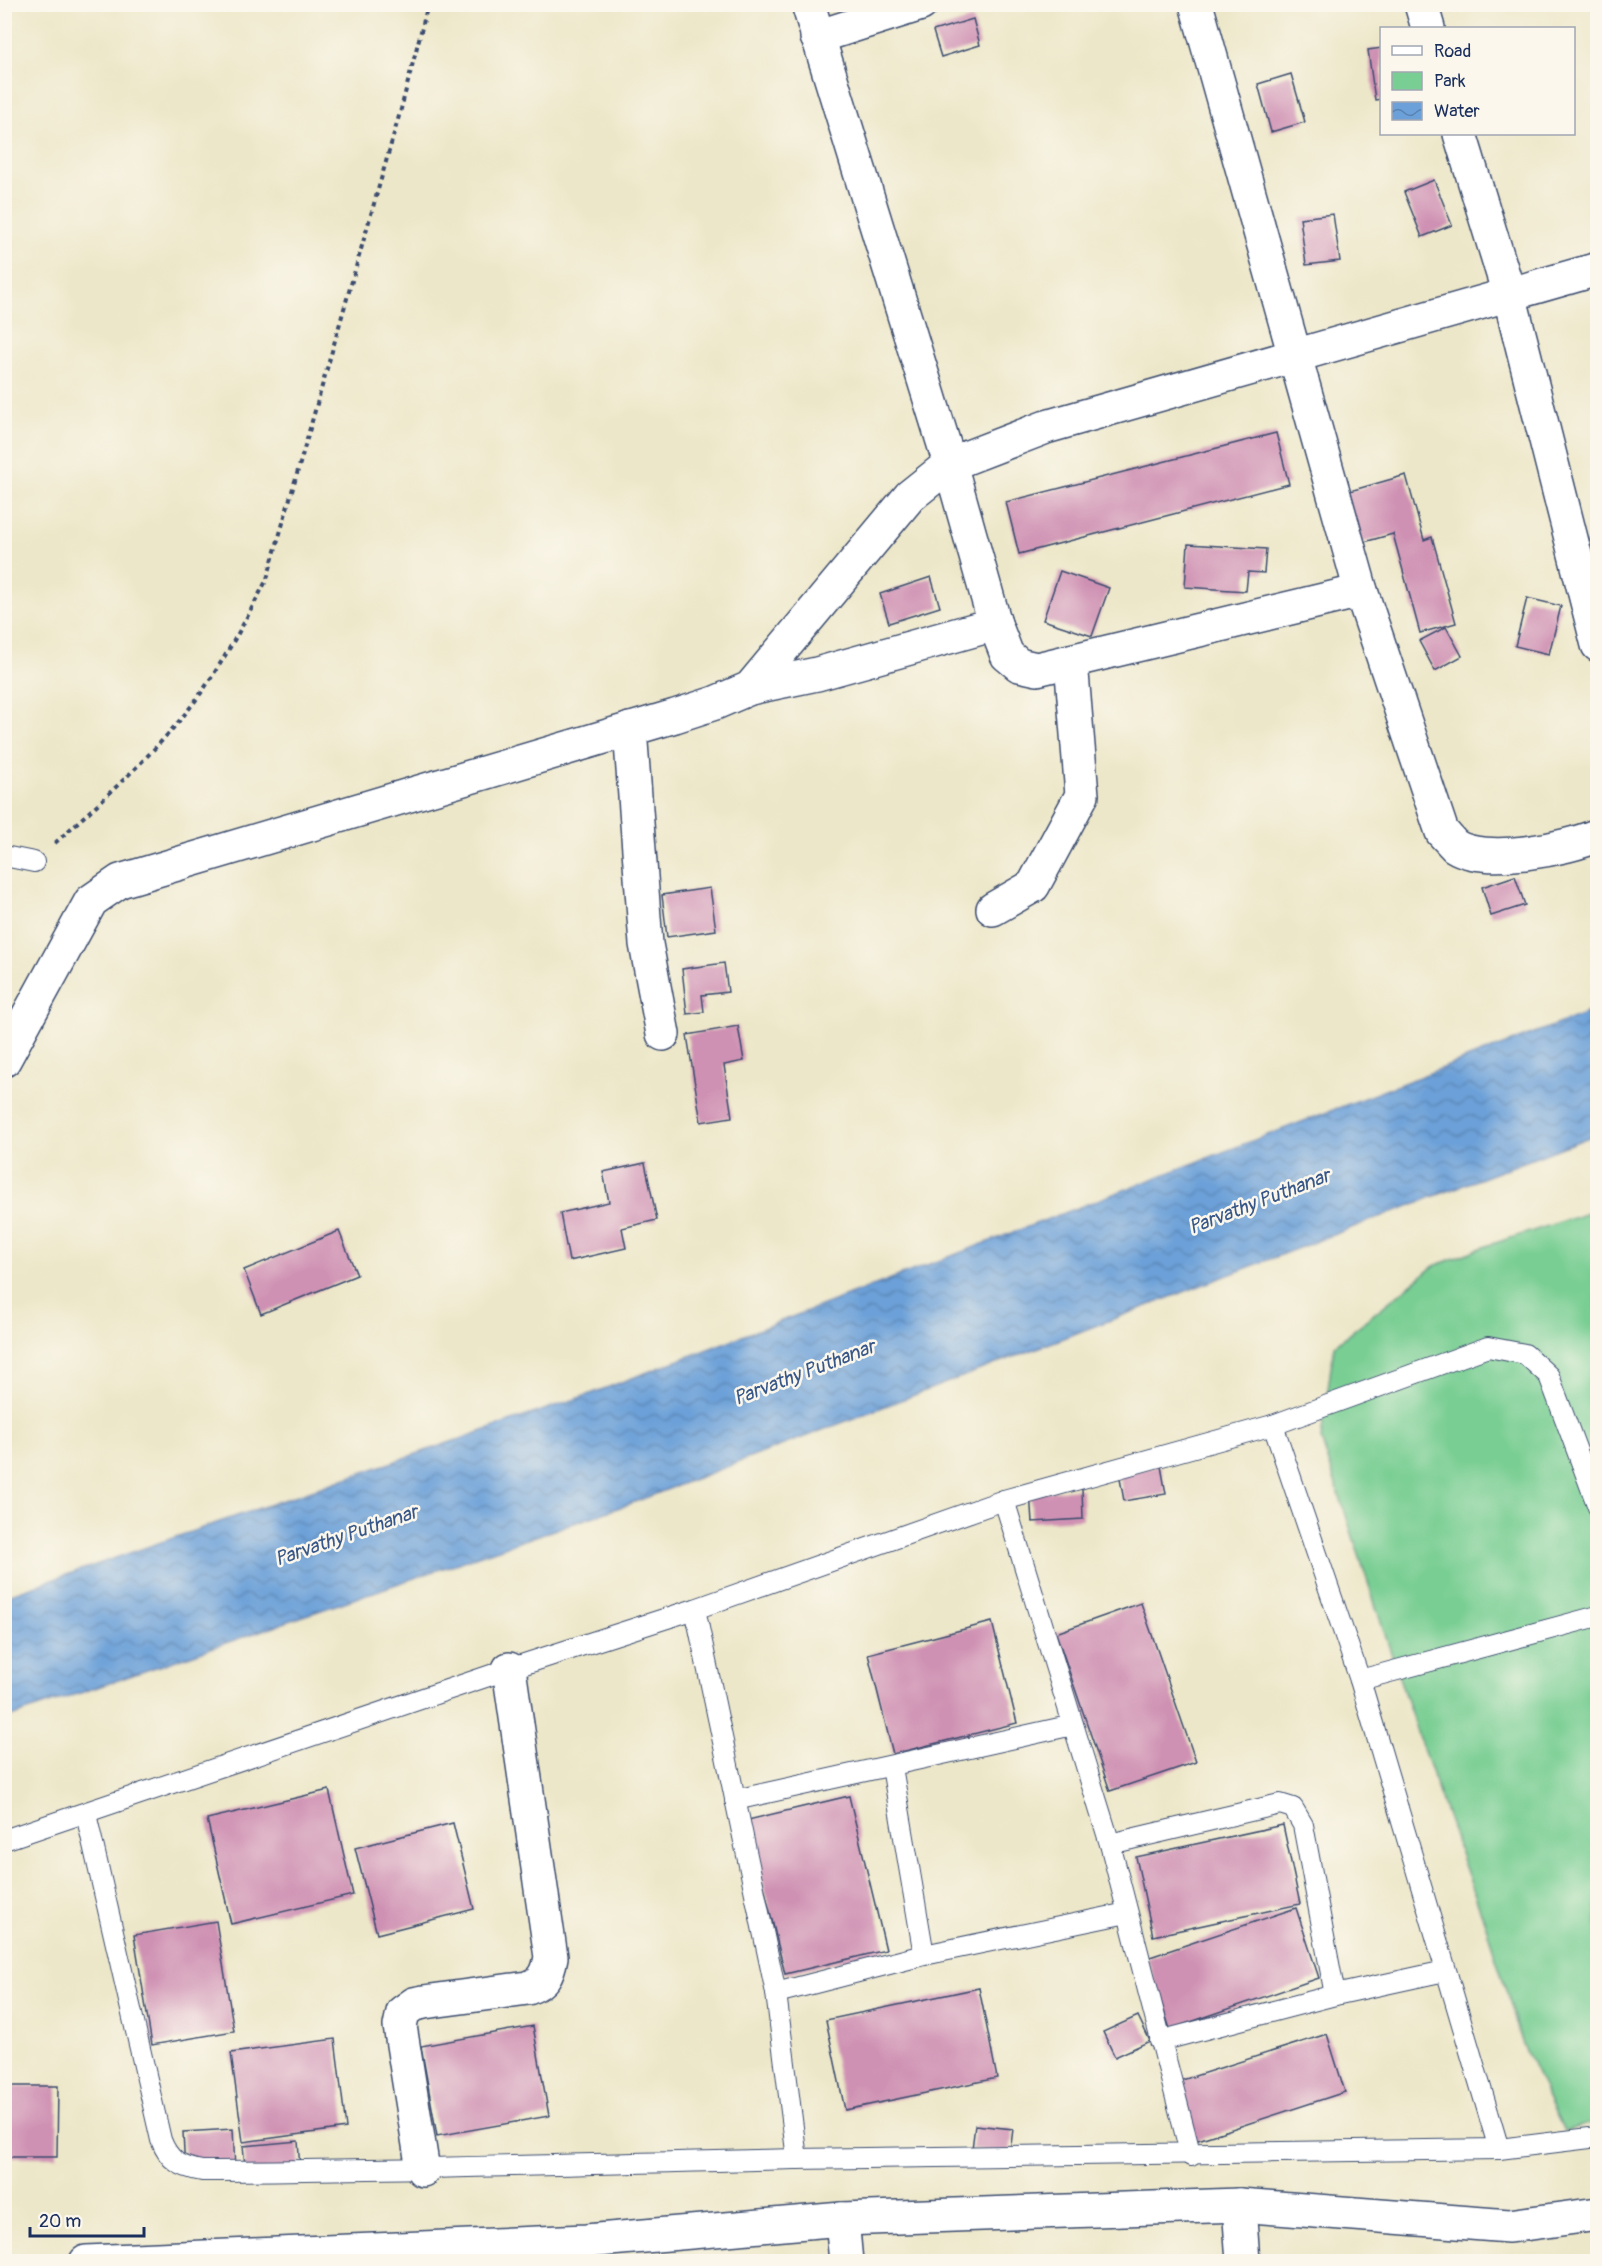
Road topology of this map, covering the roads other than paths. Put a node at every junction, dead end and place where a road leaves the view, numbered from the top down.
1 (808, 4) edge
2 (921, 4) edge
3 (1196, 4) edge
4 (1421, 4) edge
5 (1428, 27) edge
6 (817, 37) junction
7 (1460, 135) edge
8 (1598, 269) edge
9 (1509, 294) junction
10 (1295, 357) junction
11 (950, 464) junction
12 (1588, 561) edge
13 (1361, 591) junction
14 (994, 624) junction
15 (1598, 645) edge
16 (1071, 661) junction
17 (750, 688) junction
18 (630, 729) junction
19 (1598, 835) edge
20 (4, 856) edge
21 (34, 862) road end
22 (993, 909) dead end
23 (663, 1034) dead end
24 (4, 1060) edge
25 (1273, 1425) junction
26 (1004, 1500) junction
27 (1598, 1507) edge
28 (695, 1609) junction
29 (1598, 1616) edge
30 (509, 1669) junction
31 (1360, 1680) junction
32 (1073, 1725) junction
33 (892, 1767) junction
34 (735, 1800) junction
35 (86, 1814) junction
36 (4, 1840) edge
37 (1110, 1844) junction
38 (1127, 1913) junction
39 (924, 1955) junction
40 (1445, 1971) junction
41 (776, 1993) junction
42 (1335, 1995) junction
43 (1160, 2042) junction
44 (1598, 2137) edge
45 (1499, 2149) junction
46 (1191, 2156) junction
47 (797, 2159) junction
48 (423, 2170) junction
49 (1239, 2205) junction
50 (1598, 2214) edge
51 (842, 2219) junction
52 (86, 2262) edge
53 (846, 2262) edge
54 (1243, 2262) edge

1 - 6 street
2 - 6 street
3 - 10 street
4 - 5 street
6 - 11 street
7 - 9 street
8 - 9 street
9 - 10 street
9 - 12 street
10 - 11 street
10 - 13 street
11 - 14 street
11 - 17 street
12 - 15 street
13 - 16 street
13 - 19 street
14 - 16 street
14 - 17 street
16 - 22 street
17 - 18 street
18 - 23 street
18 - 24 street
20 - 21 lane
25 - 26 lane
25 - 27 lane
25 - 31 lane
26 - 28 lane
26 - 32 lane
28 - 30 lane
28 - 34 lane
29 - 31 lane
30 - 35 lane
30 - 48 street
31 - 40 lane
32 - 33 lane
32 - 37 lane
33 - 34 lane
33 - 39 lane
34 - 41 lane
35 - 36 lane
35 - 48 lane
37 - 38 lane
37 - 42 lane
38 - 39 lane
38 - 43 lane
39 - 41 lane
40 - 42 lane
40 - 45 lane
41 - 47 lane
42 - 43 lane
43 - 46 lane
44 - 45 lane
45 - 46 lane
46 - 47 lane
47 - 48 lane
49 - 50 street
49 - 51 street
49 - 54 street
51 - 52 street
51 - 53 street

